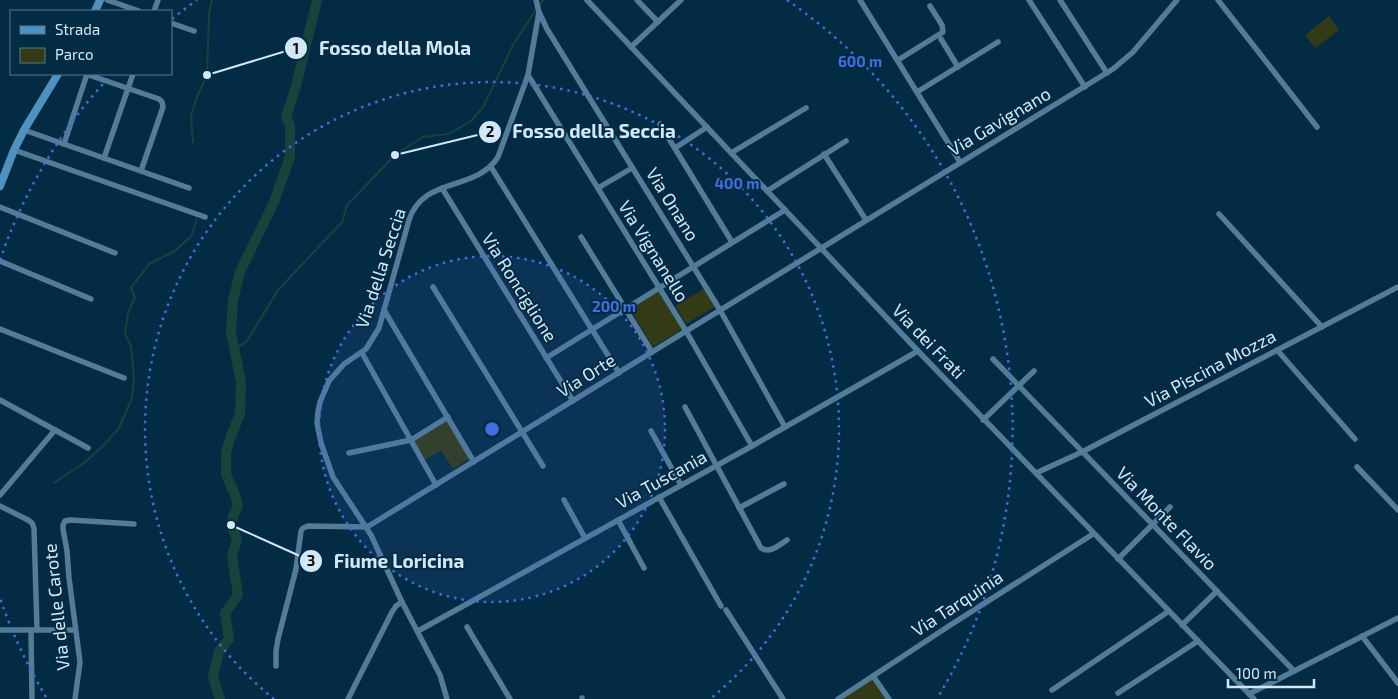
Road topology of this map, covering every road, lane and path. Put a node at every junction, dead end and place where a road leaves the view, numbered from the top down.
1 (107, 0) edge
2 (536, 0) edge
3 (587, 0) edge
4 (637, 0) edge
5 (681, 0) edge
6 (860, 0) edge
7 (1029, 0) edge
8 (1060, 0) edge
9 (1177, 0) edge
10 (1218, 0) edge
11 (930, 6) dead end
12 (136, 10) edge
13 (539, 12) junction
14 (658, 22) junction
15 (172, 23) edge
16 (194, 30) dead end
17 (941, 39) dead end
18 (998, 42) dead end
19 (631, 47) junction
20 (898, 60) junction
21 (958, 67) junction
22 (1107, 73) junction
23 (528, 74) junction
24 (57, 75) edge
25 (87, 75) edge
26 (90, 75) edge
27 (133, 75) edge
28 (1085, 87) junction
29 (128, 89) junction
30 (917, 92) junction
31 (806, 108) dead end
32 (660, 124) dead end
33 (707, 127) junction
34 (1317, 127) dead end
35 (24, 130) junction
36 (846, 141) dead end
37 (64, 144) junction
38 (674, 148) junction
39 (14, 150) junction
40 (731, 153) junction
41 (824, 154) junction
42 (104, 158) junction
43 (960, 162) junction
44 (491, 166) junction
45 (632, 168) junction
46 (141, 172) junction
47 (0, 186) edge
48 (189, 188) dead end
49 (442, 188) junction
50 (598, 188) junction
51 (767, 191) junction
52 (0, 208) edge
53 (785, 210) junction
54 (1219, 214) dead end
55 (205, 217) dead end
56 (866, 220) junction
57 (581, 237) dead end
58 (732, 242) junction
59 (821, 248) junction
60 (114, 253) dead end
61 (0, 261) edge
62 (694, 266) junction
63 (433, 287) dead end
64 (1398, 287) edge
65 (659, 288) junction
66 (91, 299) dead end
67 (625, 308) junction
68 (384, 310) junction
69 (720, 310) junction
70 (1322, 327) junction
71 (0, 329) edge
72 (592, 329) junction
73 (686, 331) junction
74 (1277, 350) junction
75 (918, 351) junction
76 (652, 352) junction
77 (362, 353) junction
78 (546, 358) junction
79 (993, 359) dead end
80 (1034, 371) dead end
81 (619, 373) junction
82 (124, 378) dead end
83 (1019, 386) junction
84 (0, 400) edge
85 (573, 401) junction
86 (684, 407) dead end
87 (448, 417) junction
88 (984, 420) junction
89 (785, 427) junction
90 (55, 430) junction
91 (651, 431) dead end
92 (522, 432) junction
93 (1355, 439) dead end
94 (411, 440) junction
95 (752, 446) junction
96 (88, 448) dead end
97 (1082, 452) junction
98 (349, 454) dead end
99 (474, 462) junction
100 (543, 466) dead end
101 (716, 466) junction
102 (1356, 467) dead end
103 (1036, 473) junction
104 (784, 484) dead end
105 (436, 485) junction
106 (681, 485) junction
107 (0, 495) edge
108 (659, 497) junction
109 (564, 500) dead end
110 (0, 506) edge
111 (1170, 507) dead end
112 (739, 508) junction
113 (1398, 510) edge
114 (618, 520) junction
115 (134, 524) dead end
116 (1152, 524) junction
117 (367, 527) junction
118 (1093, 534) junction
119 (585, 538) junction
120 (788, 540) dead end
121 (1118, 559) junction
122 (644, 568) dead end
123 (1217, 591) junction
124 (402, 602) junction
125 (1169, 611) junction
126 (1398, 618) edge
127 (1182, 625) junction
128 (468, 626) dead end
129 (0, 630) edge
130 (34, 630) junction
131 (75, 630) junction
132 (418, 631) junction
133 (1362, 636) junction
134 (1198, 641) junction
135 (276, 666) dead end
136 (1294, 671) junction
137 (873, 676) junction
138 (1398, 683) edge
139 (1052, 690) dead end
140 (1118, 694) dead end
141 (1249, 694) junction
142 (32, 699) edge
143 (76, 699) edge
144 (348, 699) edge
145 (447, 699) edge
146 (510, 699) edge
147 (783, 699) edge
148 (838, 699) edge
149 (889, 699) edge
150 (1254, 699) edge

1 - 12 street
2 - 13 street, Via della Seccia
3 - 19 street, Via dei Frati
4 - 14 street
5 - 14 street
6 - 20 street
7 - 28 street
8 - 22 street
9 - 22 street, Via Gavignano
10 - 34 street
11 - 20 street
13 - 23 street, Via della Seccia
13 - 45 street, Via Onano
14 - 19 street
15 - 16 street
17 - 21 street
18 - 21 street
19 - 33 street, Via dei Frati
20 - 30 street
21 - 30 street
22 - 28 street, Via Gavignano
23 - 44 street, Via della Seccia
23 - 50 street, Via Vignanello
24 - 35 main road
25 - 37 street
26 - 29 street
27 - 29 street
28 - 43 street, Via Gavignano
29 - 42 street
29 - 46 street
30 - 43 street
31 - 40 street
32 - 38 street
33 - 38 street
33 - 40 street, Via dei Frati
35 - 37 street
35 - 39 main road
36 - 41 street
37 - 42 street
38 - 58 street
39 - 47 main road
39 - 55 street
40 - 51 street, Via dei Frati
41 - 51 street
41 - 56 street
42 - 46 street
43 - 56 street, Via Gavignano
44 - 49 street, Via della Seccia
44 - 72 street
45 - 50 street
45 - 62 street, Via Onano
46 - 48 street
49 - 68 street, Via della Seccia
49 - 78 street, Via Ronciglione
50 - 65 street, Via Vignanello
51 - 53 street, Via dei Frati
52 - 60 street
53 - 58 street
53 - 59 street, Via dei Frati
54 - 70 street
56 - 59 street, Via Gavignano
57 - 67 street
58 - 62 street
59 - 69 street, Via Orte
59 - 75 street, Via dei Frati
61 - 66 street
62 - 65 street
62 - 69 street, Via Onano
63 - 92 street
64 - 70 street, Via Piscina Mozza
65 - 67 street
65 - 73 street, Via Vignanello
67 - 72 street
67 - 76 street
68 - 77 street, Via della Seccia
68 - 87 street
69 - 73 street, Via Orte
69 - 89 street, Via Onano
70 - 74 street, Via Piscina Mozza
71 - 82 street
72 - 78 street
72 - 81 street
73 - 76 street, Via Orte
73 - 95 street, Via Vignanello
74 - 93 street
74 - 97 street, Via Piscina Mozza
75 - 88 street, Via dei Frati
75 - 89 street, Via Tuscania
76 - 81 street, Via Orte
77 - 94 street
77 - 117 street, Via della Seccia
78 - 85 street, Via Ronciglione
79 - 83 street, Via Monte Flavio
80 - 83 street
81 - 85 street, Via Orte
83 - 88 street
83 - 97 street, Via Monte Flavio
84 - 90 street
85 - 92 street, Via Orte
86 - 101 street
87 - 94 street
87 - 99 street
88 - 103 street, Via dei Frati
89 - 95 street, Via Tuscania
90 - 96 street
90 - 107 street
91 - 106 street
92 - 99 street, Via Orte
92 - 100 street
94 - 98 street
94 - 105 street
95 - 101 street, Via Tuscania
97 - 103 street, Via Piscina Mozza
97 - 116 street, Via Monte Flavio
99 - 105 street, Via Orte
101 - 106 street, Via Tuscania
101 - 112 street
102 - 113 street
103 - 118 street, Via dei Frati
104 - 112 street
105 - 117 street, Via Orte
106 - 108 street, Via Tuscania
108 - 114 street, Via Tuscania
108 - 147 street
109 - 119 street
110 - 130 street
111 - 116 street
112 - 120 street
114 - 119 street, Via Tuscania
114 - 122 street
115 - 131 street, Via delle Carote
116 - 121 street
116 - 123 street, Via Monte Flavio
117 - 124 street, Via della Seccia
117 - 135 street
118 - 121 street, Via dei Frati
118 - 137 street, Via Tarquinia
119 - 132 street, Via Tuscania
121 - 125 street, Via dei Frati
123 - 127 street
123 - 136 street, Via Monte Flavio
124 - 132 street, Via della Seccia
124 - 144 street
125 - 127 street, Via dei Frati
125 - 139 street
126 - 133 street
127 - 134 street, Via dei Frati
128 - 146 street
129 - 130 street
130 - 131 street
130 - 142 street
131 - 143 street, Via delle Carote
132 - 145 street, Via della Seccia
133 - 136 street
133 - 138 street
134 - 140 street
134 - 141 street, Via dei Frati
136 - 141 street
137 - 148 street, Via Tarquinia
137 - 149 street
141 - 150 street, Via dei Frati

